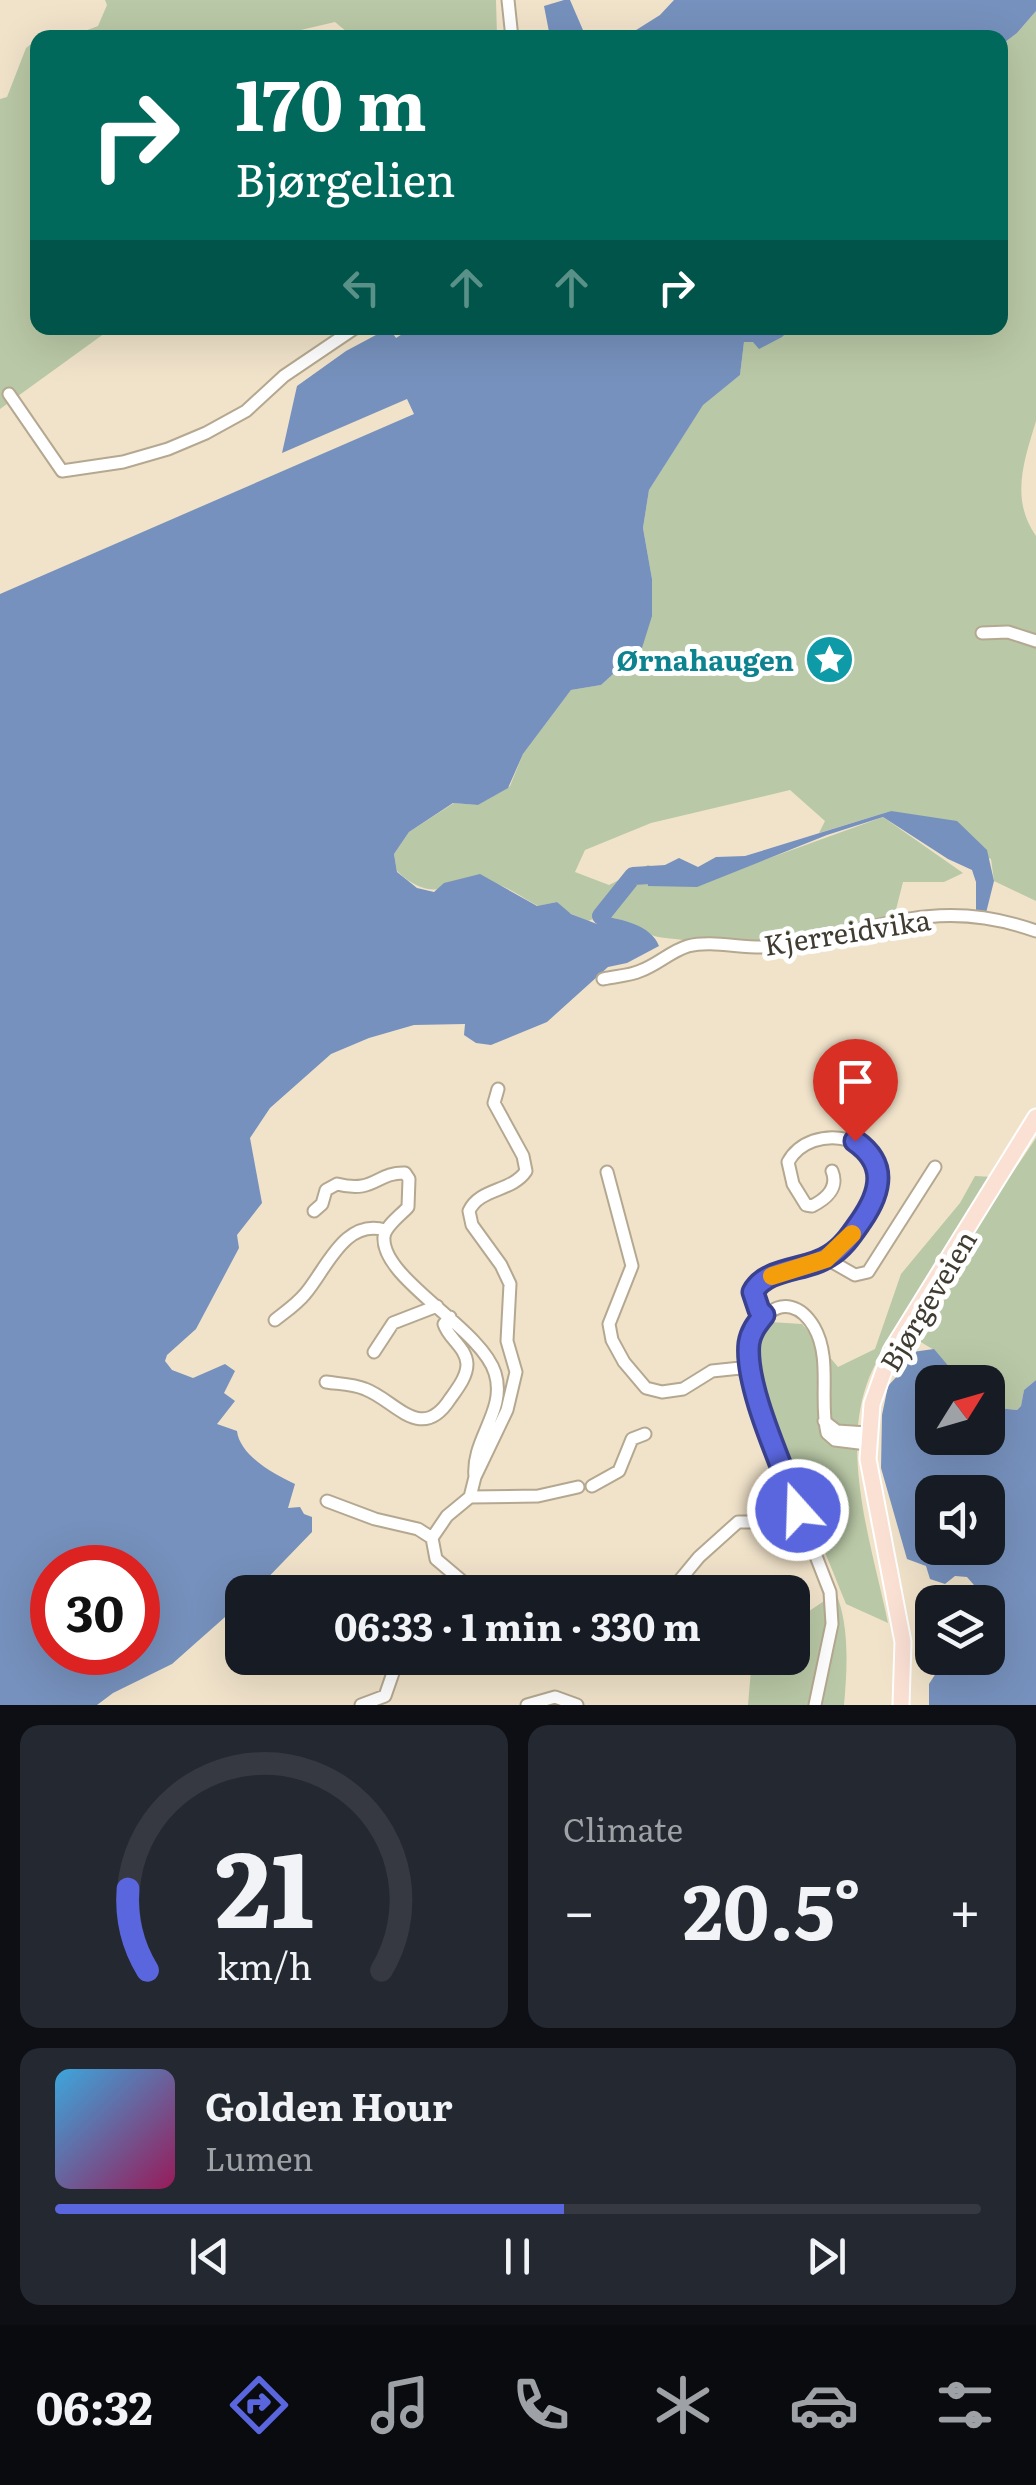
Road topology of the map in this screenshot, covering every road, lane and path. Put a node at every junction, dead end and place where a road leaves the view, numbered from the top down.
1 (508, 0) edge
2 (511, 30) edge
3 (346, 335) edge
4 (9, 394) dead end
5 (982, 632) dead end
6 (1036, 641) edge
7 (1036, 931) edge
8 (603, 978) dead end
9 (498, 1089) dead end
10 (1036, 1117) edge
11 (935, 1167) dead end
12 (832, 1171) dead end
13 (606, 1172) dead end
14 (314, 1211) dead end
15 (385, 1230) junction
16 (826, 1259) junction
17 (437, 1306) junction
18 (764, 1315) junction
19 (450, 1317) junction
20 (275, 1320) dead end
21 (374, 1352) dead end
22 (750, 1367) junction
23 (326, 1382) dead end
24 (645, 1434) dead end
25 (867, 1439) junction
26 (475, 1477) junction
27 (592, 1486) dead end
28 (578, 1487) dead end
29 (470, 1497) junction
30 (327, 1501) dead end
31 (805, 1530) junction
32 (432, 1538) junction
33 (455, 1575) edge
34 (684, 1575) edge
35 (897, 1614) junction
36 (392, 1675) edge
37 (385, 1700) edge
38 (361, 1705) edge
39 (528, 1705) edge
40 (576, 1705) edge
41 (815, 1705) edge
42 (893, 1705) edge
43 (902, 1705) edge

1 - 2 street
3 - 4 street
5 - 6 street
7 - 8 street, Kjerreidvika
9 - 26 street
10 - 25 main road, Bjørgeveien
11 - 16 street
12 - 16 street
13 - 22 street
14 - 15 street
15 - 17 street
15 - 20 street
16 - 18 street
17 - 19 street
17 - 21 street
18 - 22 street
18 - 25 street
19 - 23 street
19 - 26 street
22 - 31 street
24 - 27 street
25 - 35 main road, Bjørgeveien
26 - 29 street
28 - 29 street
29 - 32 street
30 - 32 street
31 - 34 street
31 - 41 street
32 - 33 street
35 - 42 main road, Bjørgeveien
35 - 43 main road, Bjørgeveien
36 - 37 street
37 - 38 street
39 - 40 street

